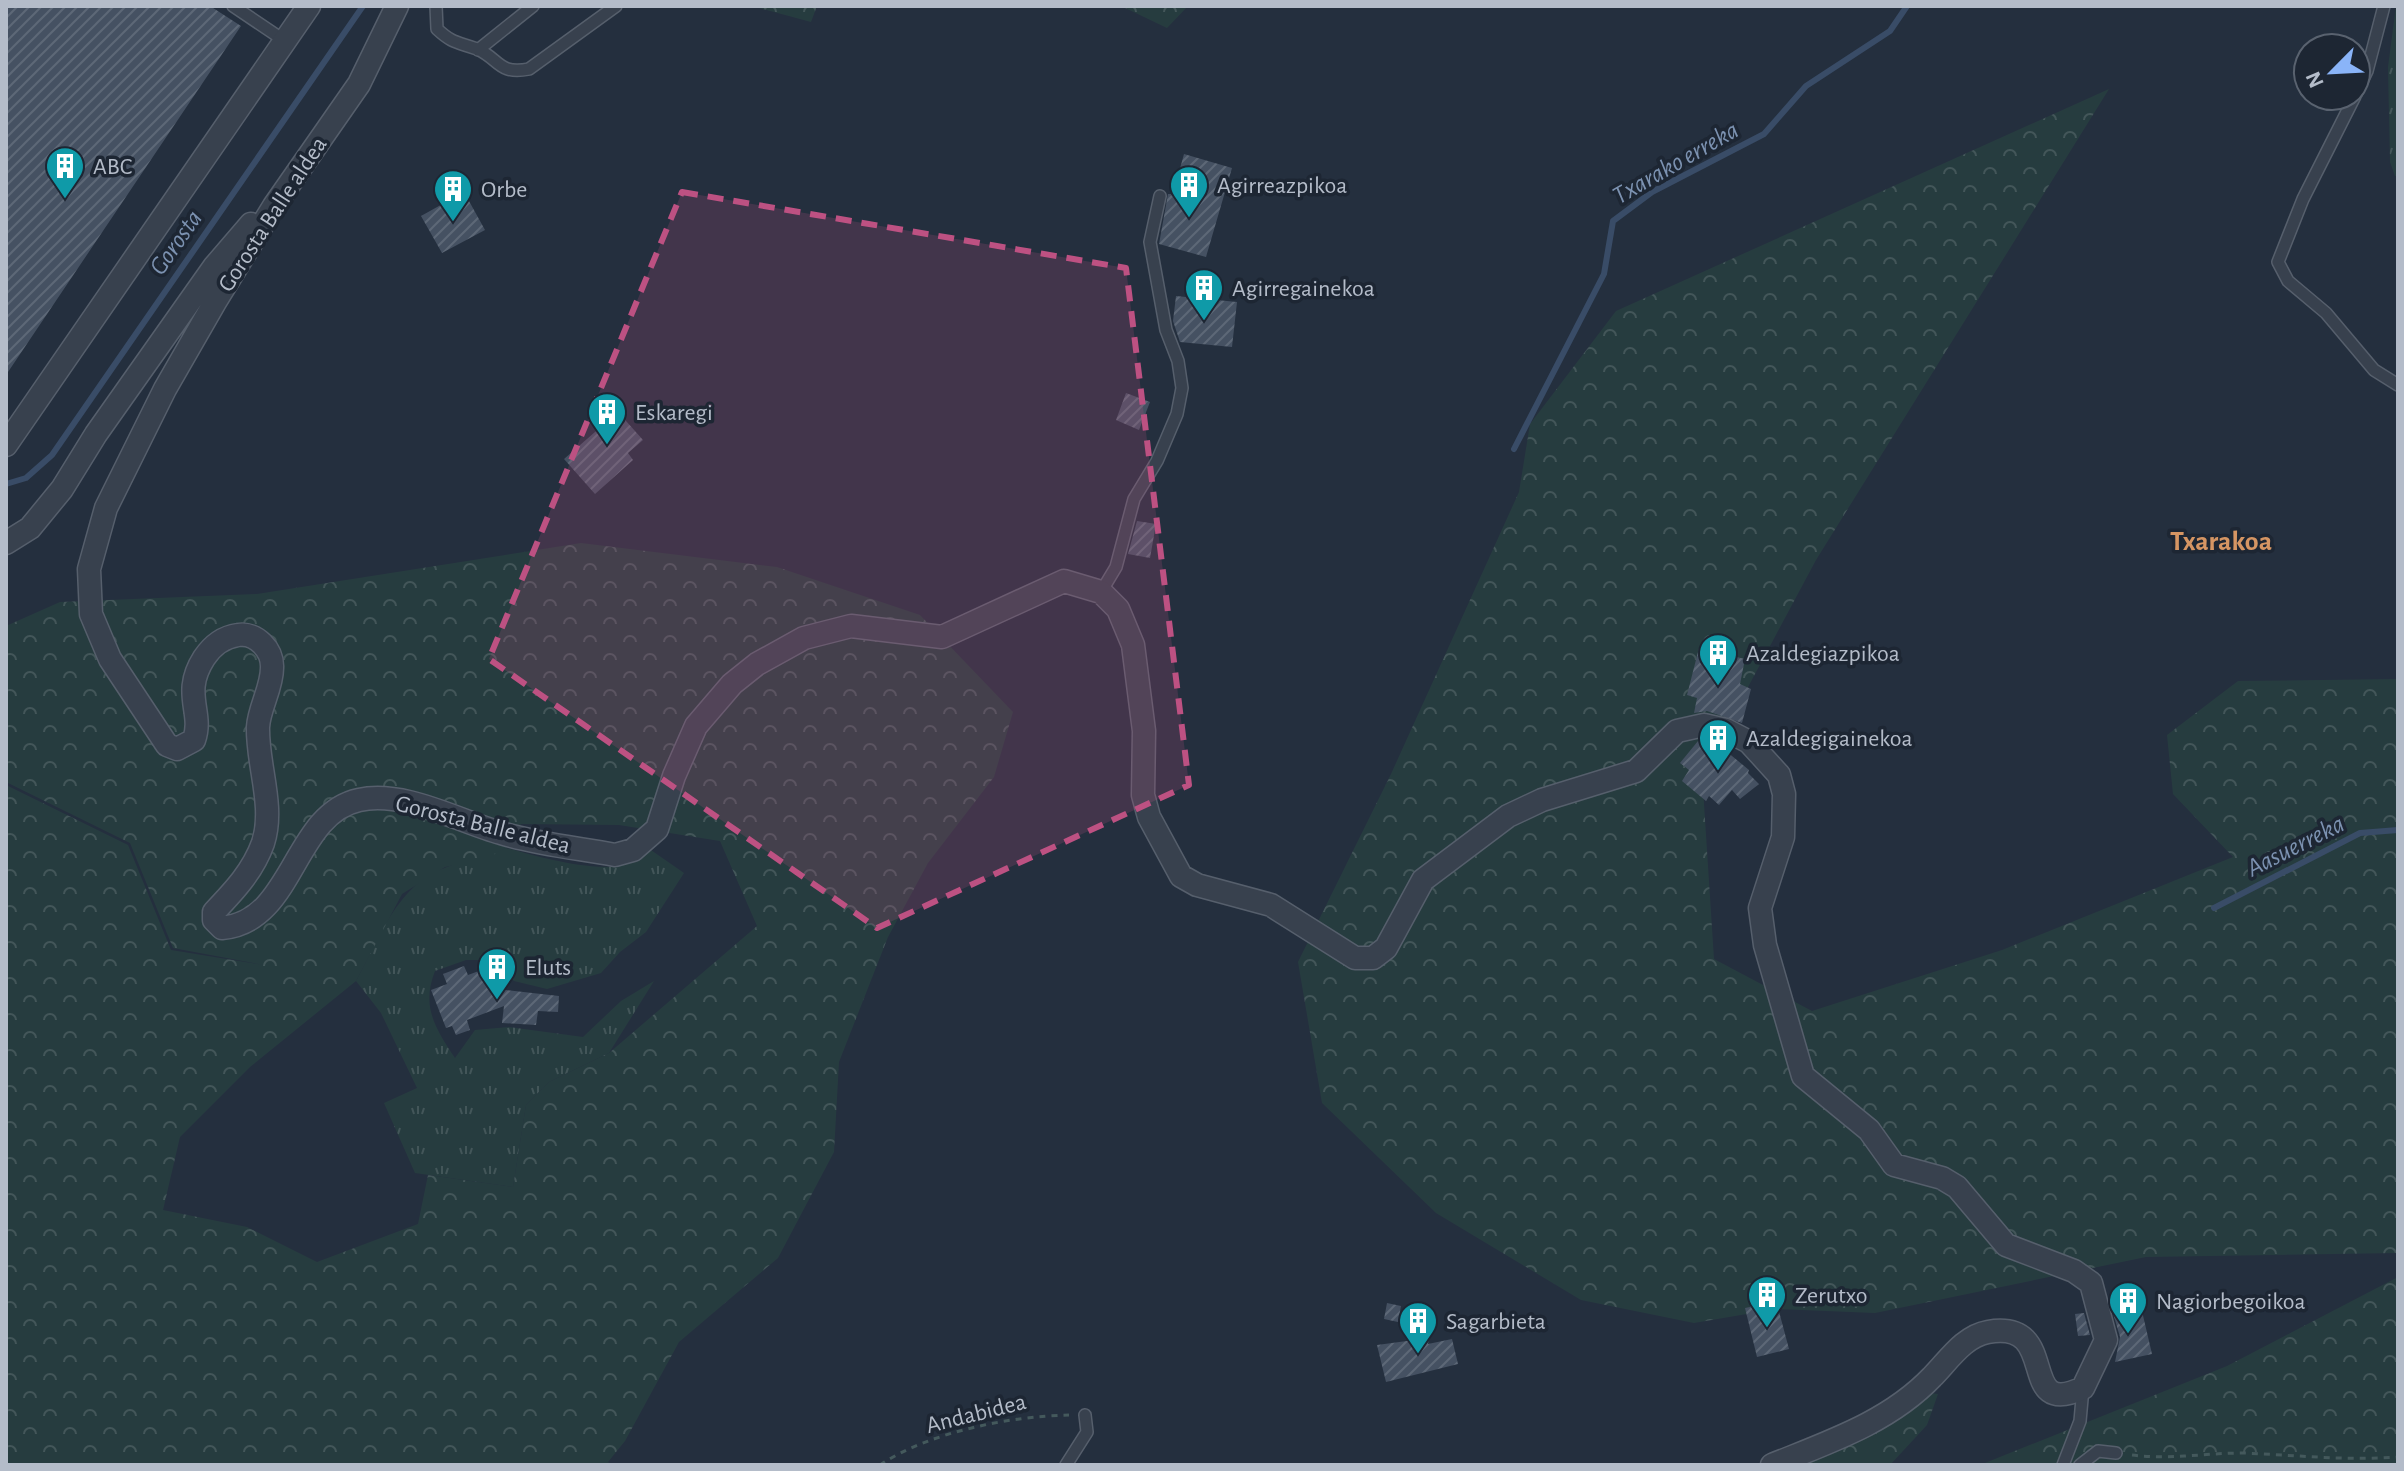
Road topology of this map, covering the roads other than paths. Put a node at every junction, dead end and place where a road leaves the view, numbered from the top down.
1 (233, 6) edge
2 (309, 6) edge
3 (397, 6) edge
4 (436, 6) edge
5 (533, 6) edge
6 (616, 6) edge
7 (2384, 6) edge
8 (285, 41) junction
9 (478, 50) junction
10 (2372, 52) edge
11 (2347, 112) edge
12 (1160, 196) dead end
13 (274, 206) junction
14 (2398, 385) edge
15 (6, 445) edge
16 (6, 543) edge
17 (1101, 592) junction
18 (2083, 1388) junction
19 (1085, 1415) road end
20 (2116, 1453) road end
21 (1066, 1465) edge
22 (1772, 1465) edge
23 (2063, 1465) edge
24 (2080, 1465) edge

1 - 8 lane
2 - 8 street
3 - 13 street, Gorosta Balle aldea
4 - 9 lane
5 - 9 lane
6 - 9 lane
7 - 10 lane
8 - 15 street
11 - 14 lane
12 - 17 lane
13 - 16 street
13 - 17 street, Gorosta Balle aldea
17 - 18 street
18 - 22 street
18 - 23 lane
19 - 21 lane
20 - 24 lane

